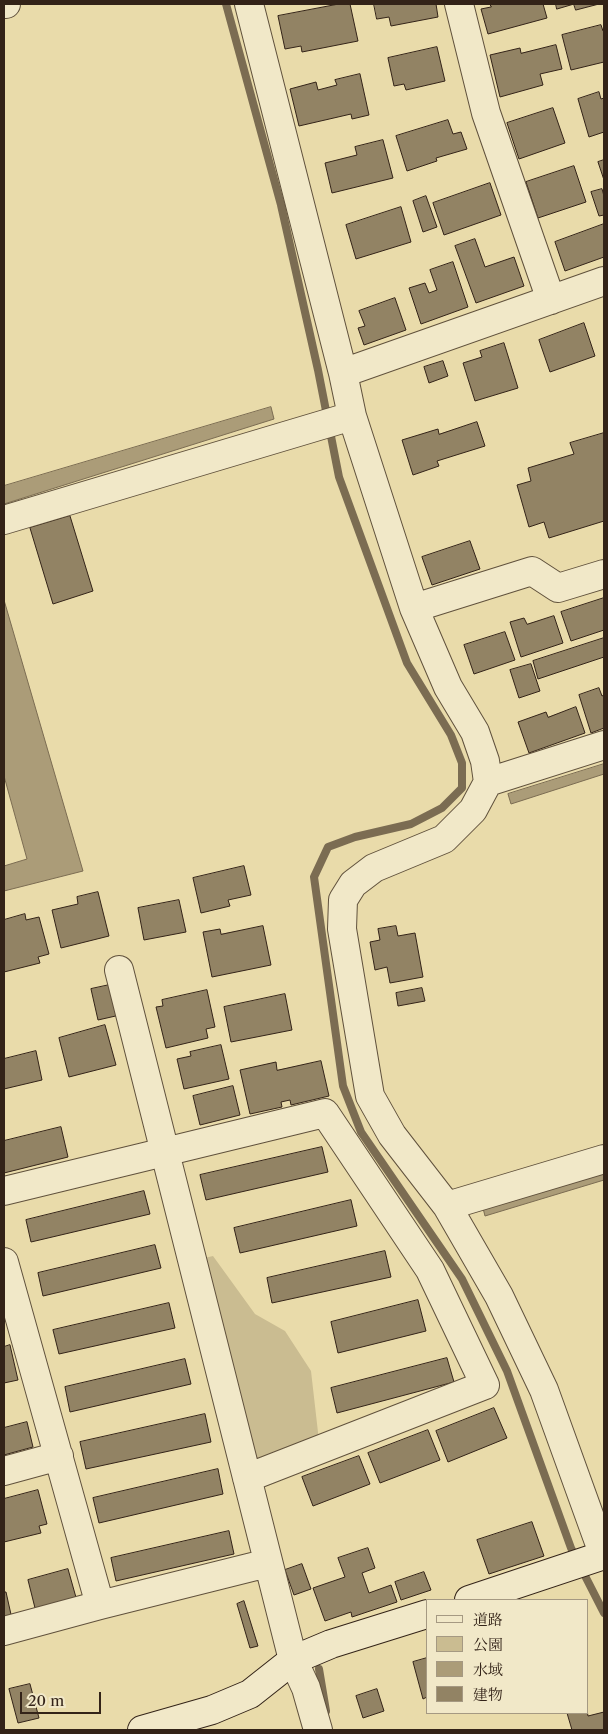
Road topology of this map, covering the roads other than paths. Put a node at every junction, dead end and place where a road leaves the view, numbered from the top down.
1 (249, 4) edge
2 (459, 4) edge
3 (604, 281) edge
4 (551, 300) junction
5 (343, 373) junction
6 (336, 421) junction
7 (4, 520) edge
8 (604, 574) edge
9 (414, 608) junction
10 (604, 746) edge
11 (488, 782) junction
12 (119, 970) dead end
13 (164, 1152) junction
14 (604, 1159) edge
15 (4, 1191) edge
16 (447, 1206) junction
17 (4, 1262) edge
18 (9, 1299) edge
19 (59, 1456) junction
20 (4, 1470) edge
21 (246, 1478) junction
22 (602, 1557) edge
23 (268, 1563) junction
24 (472, 1599) edge
25 (100, 1605) junction
26 (426, 1614) edge
27 (4, 1631) edge
28 (293, 1660) junction
29 (142, 1730) edge
30 (318, 1730) edge

1 - 5 street
2 - 4 street
3 - 4 street
4 - 5 street
5 - 6 street
6 - 7 street
6 - 9 street
8 - 9 street
9 - 11 street
10 - 11 street
11 - 16 street
12 - 13 street
13 - 15 street
13 - 21 street
13 - 21 street
14 - 16 street
16 - 22 street
17 - 18 street
18 - 19 street
19 - 20 street
19 - 25 street
21 - 23 street
22 - 24 street
23 - 25 street
23 - 28 street
25 - 27 street
26 - 28 street
28 - 29 street
28 - 30 street

